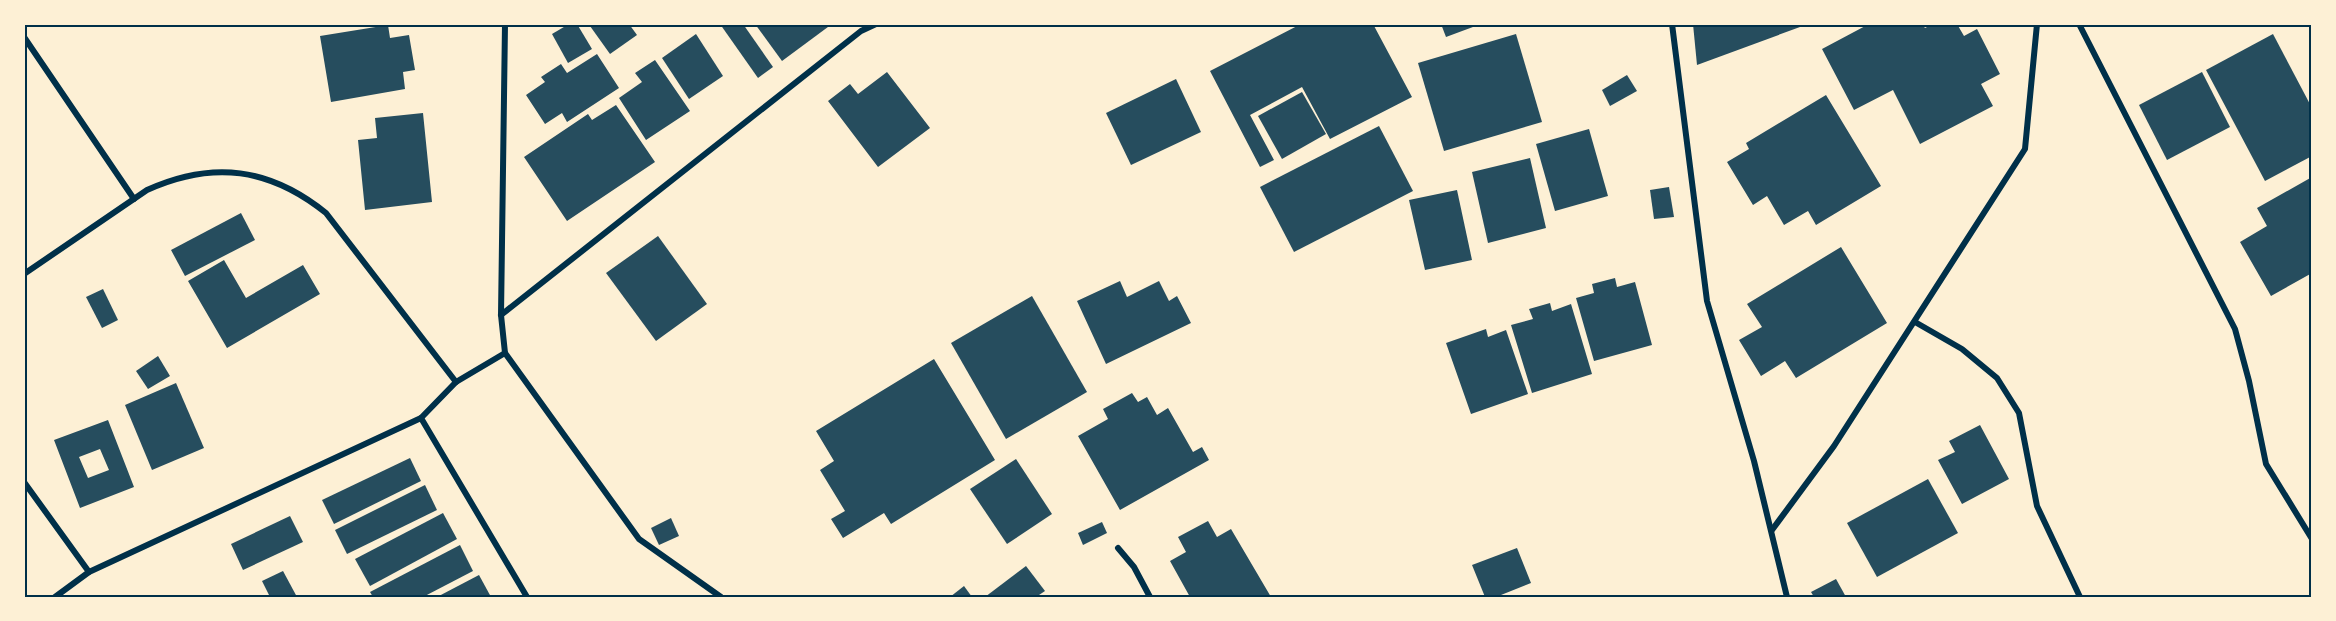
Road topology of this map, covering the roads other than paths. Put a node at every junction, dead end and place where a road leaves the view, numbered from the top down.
1 (506, 24) edge
2 (876, 24) edge
3 (1672, 24) edge
4 (2037, 24) edge
5 (2079, 24) edge
6 (24, 37) edge
7 (134, 199) junction
8 (24, 274) edge
9 (501, 315) junction
10 (1915, 322) junction
11 (505, 353) junction
12 (456, 382) junction
13 (421, 418) junction
14 (24, 482) edge
15 (1772, 530) junction
16 (2312, 539) edge
17 (1118, 548) dead end
18 (89, 572) junction
19 (55, 597) edge
20 (526, 597) edge
21 (722, 597) edge
22 (1150, 597) edge
23 (1787, 597) edge
24 (2080, 597) edge

1 - 9 street
2 - 9 street
3 - 15 street
4 - 10 street
5 - 16 street
6 - 7 street
7 - 8 street
7 - 12 street
9 - 11 street
10 - 15 street
10 - 24 street
11 - 12 street
11 - 21 street
12 - 13 street
13 - 18 street
13 - 20 street
14 - 18 street
15 - 23 street
17 - 22 street
18 - 19 street

